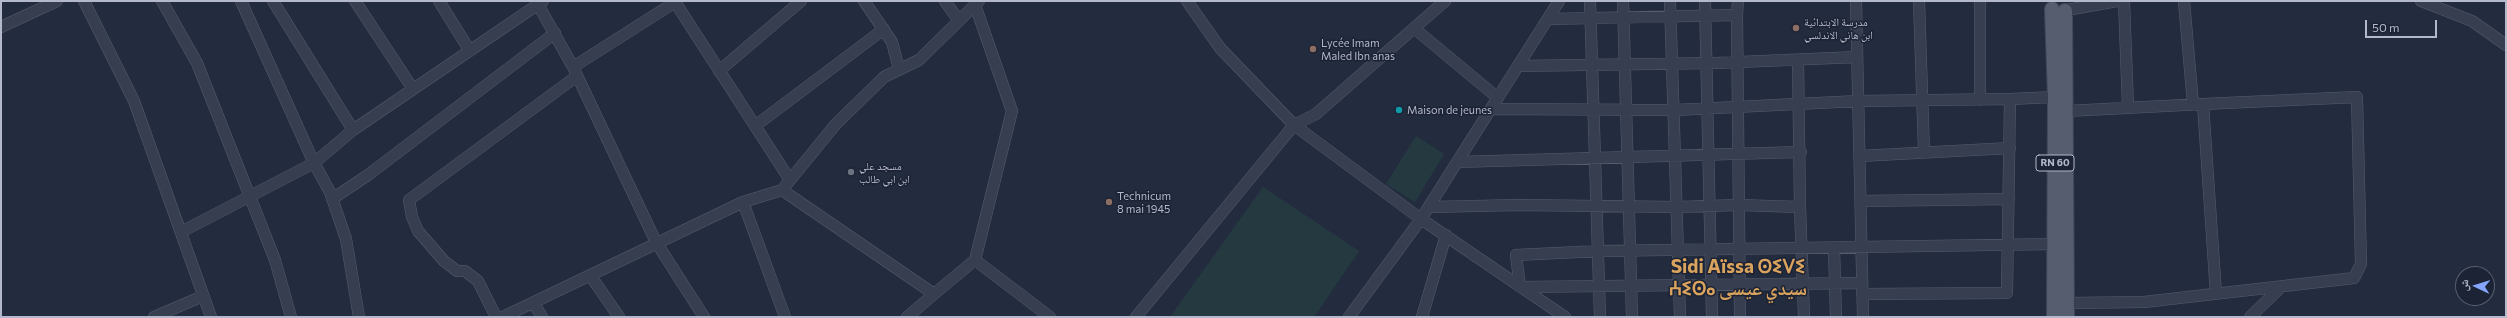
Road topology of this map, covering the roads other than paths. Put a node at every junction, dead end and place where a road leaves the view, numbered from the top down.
1 (58, 1) edge
2 (84, 1) edge
3 (162, 1) edge
4 (241, 1) edge
5 (273, 1) edge
6 (355, 1) edge
7 (439, 1) edge
8 (801, 1) edge
9 (864, 1) edge
10 (945, 1) edge
11 (1187, 1) edge
12 (1445, 1) edge
13 (1559, 1) edge
14 (1590, 1) edge
15 (1623, 1) edge
16 (1670, 1) edge
17 (1705, 1) edge
18 (1738, 1) edge
19 (1856, 1) edge
20 (1919, 1) edge
21 (1980, 1) edge
22 (2117, 1) edge
23 (2124, 1) edge
24 (2184, 1) edge
25 (2421, 1) edge
26 (539, 2) edge
27 (676, 2) edge
28 (977, 3) edge
29 (2437, 4) edge
30 (2057, 5) edge
31 (1737, 15) junction
32 (1670, 16) junction
33 (1706, 16) junction
34 (1623, 17) junction
35 (1590, 18) junction
36 (1548, 19) junction
37 (958, 21) junction
38 (1, 27) edge
39 (884, 29) junction
40 (1415, 29) junction
41 (555, 33) junction
42 (2506, 45) edge
43 (470, 51) junction
44 (1857, 57) junction
45 (1798, 60) junction
46 (1738, 62) junction
47 (1707, 63) junction
48 (1624, 64) junction
49 (1672, 64) junction
50 (1593, 65) junction
51 (1518, 66) junction
52 (899, 69) junction
53 (719, 71) junction
54 (575, 72) junction
55 (413, 89) junction
56 (2055, 97) junction
57 (1498, 98) junction
58 (1922, 99) junction
59 (2010, 99) junction
60 (1980, 100) junction
61 (1858, 101) junction
62 (1800, 104) junction
63 (2198, 104) junction
64 (1738, 107) junction
65 (2128, 107) junction
66 (1708, 108) junction
67 (1491, 109) junction
68 (1595, 110) junction
69 (1626, 110) junction
70 (1675, 110) junction
71 (2067, 111) junction
72 (1294, 125) junction
73 (755, 126) junction
74 (353, 130) junction
75 (2010, 148) junction
76 (1801, 152) junction
77 (1924, 152) junction
78 (1739, 154) junction
79 (1709, 155) junction
80 (1675, 156) junction
81 (1860, 156) junction
82 (1627, 157) junction
83 (1596, 158) junction
84 (1457, 162) junction
85 (314, 163) junction
86 (790, 180) junction
87 (782, 190) junction
88 (251, 196) junction
89 (2009, 198) junction
90 (332, 199) junction
91 (1861, 201) junction
92 (743, 202) junction
93 (1738, 205) junction
94 (1628, 206) junction
95 (1429, 207) junction
96 (1598, 207) junction
97 (1678, 207) junction
98 (1709, 207) junction
99 (1800, 207) junction
100 (1421, 219) junction
101 (181, 232) junction
102 (1446, 235) junction
103 (656, 242) junction
104 (2055, 244) junction
105 (2009, 245) junction
106 (1834, 248) junction
107 (1862, 248) junction
108 (1803, 249) junction
109 (1679, 250) junction
110 (1711, 250) junction
111 (1740, 250) junction
112 (1599, 251) junction
113 (1630, 251) junction
114 (975, 260) junction
115 (590, 276) junction
116 (1599, 285) junction
117 (1740, 285) junction
118 (1803, 285) junction
119 (1835, 285) junction
120 (1631, 286) junction
121 (1679, 286) junction
122 (1712, 286) junction
123 (2282, 286) junction
124 (1520, 287) junction
125 (1862, 289) junction
126 (934, 294) junction
127 (2216, 294) junction
128 (203, 296) junction
129 (534, 304) junction
130 (2067, 310) edge
131 (154, 317) edge
132 (211, 317) edge
133 (292, 317) edge
134 (359, 317) edge
135 (496, 317) edge
136 (503, 317) edge
137 (542, 317) edge
138 (619, 317) edge
139 (704, 317) edge
140 (785, 317) edge
141 (907, 317) edge
142 (1050, 317) edge
143 (1136, 317) edge
144 (1349, 317) edge
145 (1422, 317) edge
146 (1565, 317) edge
147 (1600, 317) edge
148 (1632, 317) edge
149 (1680, 317) edge
150 (1712, 317) edge
151 (1740, 317) edge
152 (1804, 317) edge
153 (1836, 317) edge
154 (1863, 317) edge
155 (2054, 317) edge
156 (2250, 317) edge

1 - 38 street
2 - 101 street
3 - 88 street
4 - 85 street
5 - 74 street
6 - 55 street
7 - 43 street
8 - 53 street
9 - 39 street
10 - 37 street
11 - 72 street
12 - 40 street
13 - 36 street
14 - 35 street
15 - 34 street
16 - 32 street
17 - 33 street
18 - 31 street
19 - 44 street
20 - 58 street
21 - 60 street
22 - 30 street
23 - 65 street
24 - 63 street
25 - 29 street
26 - 41 street
26 - 43 street
27 - 53 street
27 - 54 street
28 - 37 street
28 - 114 street
29 - 42 street
30 - 56 main road, RN 60
30 - 71 main road, RN 60
31 - 33 street
31 - 46 street
32 - 33 street
32 - 34 street
32 - 49 street
33 - 47 street
34 - 35 street
34 - 48 street
35 - 36 street
35 - 50 street
36 - 51 street
37 - 52 street
39 - 52 street
39 - 73 street
40 - 57 street
40 - 72 street
41 - 54 street
41 - 90 street
43 - 55 street
44 - 45 street
44 - 61 street
45 - 46 street
45 - 62 street
46 - 47 street
46 - 64 street
47 - 49 street
47 - 66 street
48 - 49 street
48 - 50 street
48 - 69 street
49 - 70 street
50 - 51 street
50 - 68 street
51 - 57 street
52 - 86 street
53 - 73 street
54 - 103 street
54 - 135 street
55 - 74 street
56 - 59 street
56 - 104 main road, RN 60
57 - 67 street
58 - 60 street
58 - 61 street
58 - 77 street
59 - 60 street
59 - 75 street
61 - 62 street
61 - 81 street
62 - 64 street
62 - 76 street
63 - 65 street
63 - 123 street
63 - 127 street
64 - 66 street
64 - 78 street
65 - 71 street
66 - 70 street
66 - 79 street
67 - 68 street
67 - 84 street
68 - 69 street
68 - 83 street
69 - 70 street
69 - 82 street
70 - 80 street
71 - 130 main road, RN 60
72 - 100 street
72 - 143 street
73 - 86 street
74 - 85 street
75 - 77 street
75 - 89 street
76 - 78 street
76 - 99 street
77 - 81 street
78 - 79 street
78 - 93 street
79 - 80 street
79 - 98 street
80 - 82 street
80 - 97 street
81 - 91 street
82 - 83 street
82 - 94 street
83 - 84 street
83 - 96 street
84 - 95 street
85 - 88 street
85 - 90 street
86 - 87 street
87 - 92 street
87 - 126 street
88 - 101 street
88 - 133 street
89 - 91 street
89 - 105 street
90 - 134 street
91 - 107 street
92 - 103 street
92 - 140 street
93 - 98 street
93 - 99 street
93 - 111 street
94 - 96 street
94 - 97 street
94 - 113 street
95 - 96 street
95 - 100 street
96 - 112 street
97 - 98 street
97 - 109 street
98 - 110 street
99 - 108 street
100 - 102 street
100 - 144 street
101 - 128 street
102 - 124 street
102 - 145 street
103 - 115 street
103 - 139 street
104 - 105 street
104 - 155 main road, RN 60
105 - 107 street
105 - 125 street
106 - 107 street
106 - 108 street
106 - 119 street
107 - 125 street
108 - 111 street
108 - 118 street
109 - 110 street
109 - 113 street
109 - 121 street
110 - 111 street
110 - 122 street
111 - 117 street
112 - 113 street
112 - 116 street
112 - 124 street
113 - 120 street
114 - 126 street
114 - 142 street
115 - 129 street
115 - 138 street
116 - 120 street
116 - 124 street
116 - 147 street
117 - 118 street
117 - 122 street
117 - 151 street
118 - 119 street
118 - 152 street
119 - 125 street
119 - 153 street
120 - 121 street
120 - 148 street
121 - 122 street
121 - 149 street
122 - 150 street
123 - 127 street
123 - 156 street
124 - 146 street
125 - 154 street
126 - 141 street
127 - 130 street
128 - 131 street
128 - 132 street
129 - 136 street
129 - 137 street

